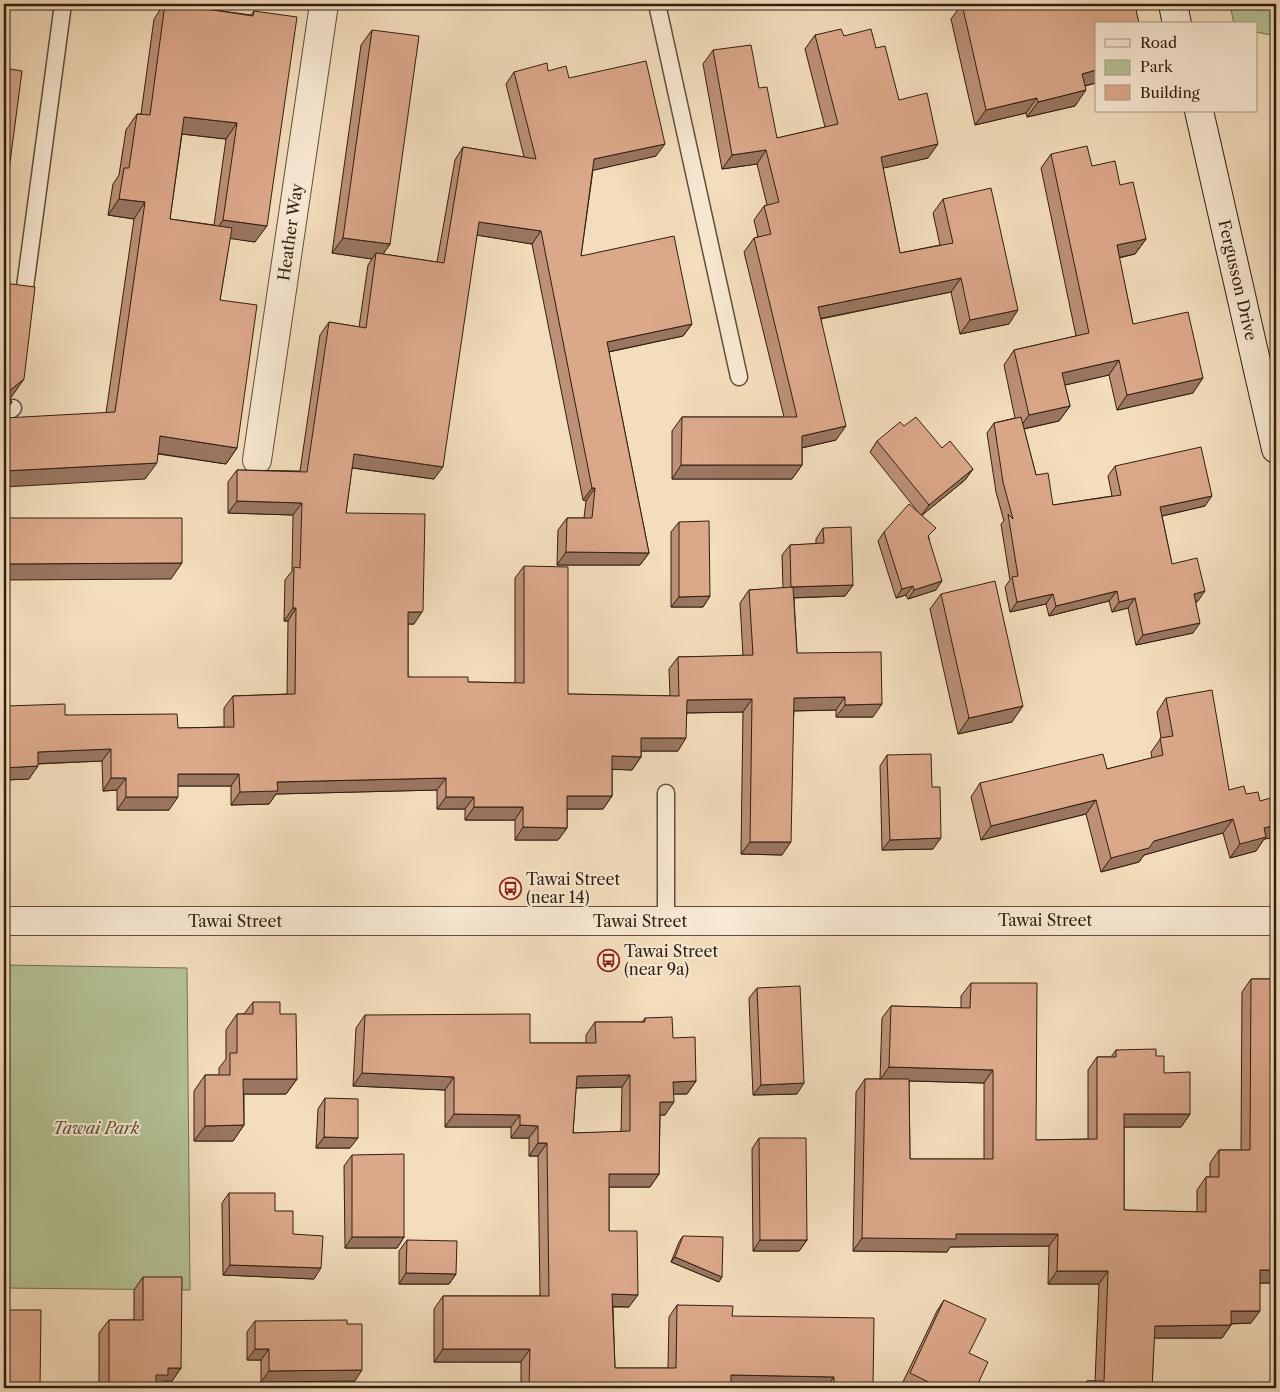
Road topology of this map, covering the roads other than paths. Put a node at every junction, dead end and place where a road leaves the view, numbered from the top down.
1 (63, 4) edge
2 (324, 4) edge
3 (657, 4) edge
4 (1173, 4) edge
5 (1177, 22) edge
6 (1199, 112) edge
7 (25, 287) edge
8 (738, 377) dead end
9 (1276, 449) edge
10 (256, 460) dead end
11 (666, 794) dead end
12 (4, 920) edge
13 (666, 920) junction
14 (1276, 921) edge

1 - 7 lane
2 - 10 street, Heather Way
3 - 8 lane
4 - 5 street
6 - 9 street, Fergusson Drive
11 - 13 lane
12 - 13 street, Tawai Street
13 - 14 street, Tawai Street

